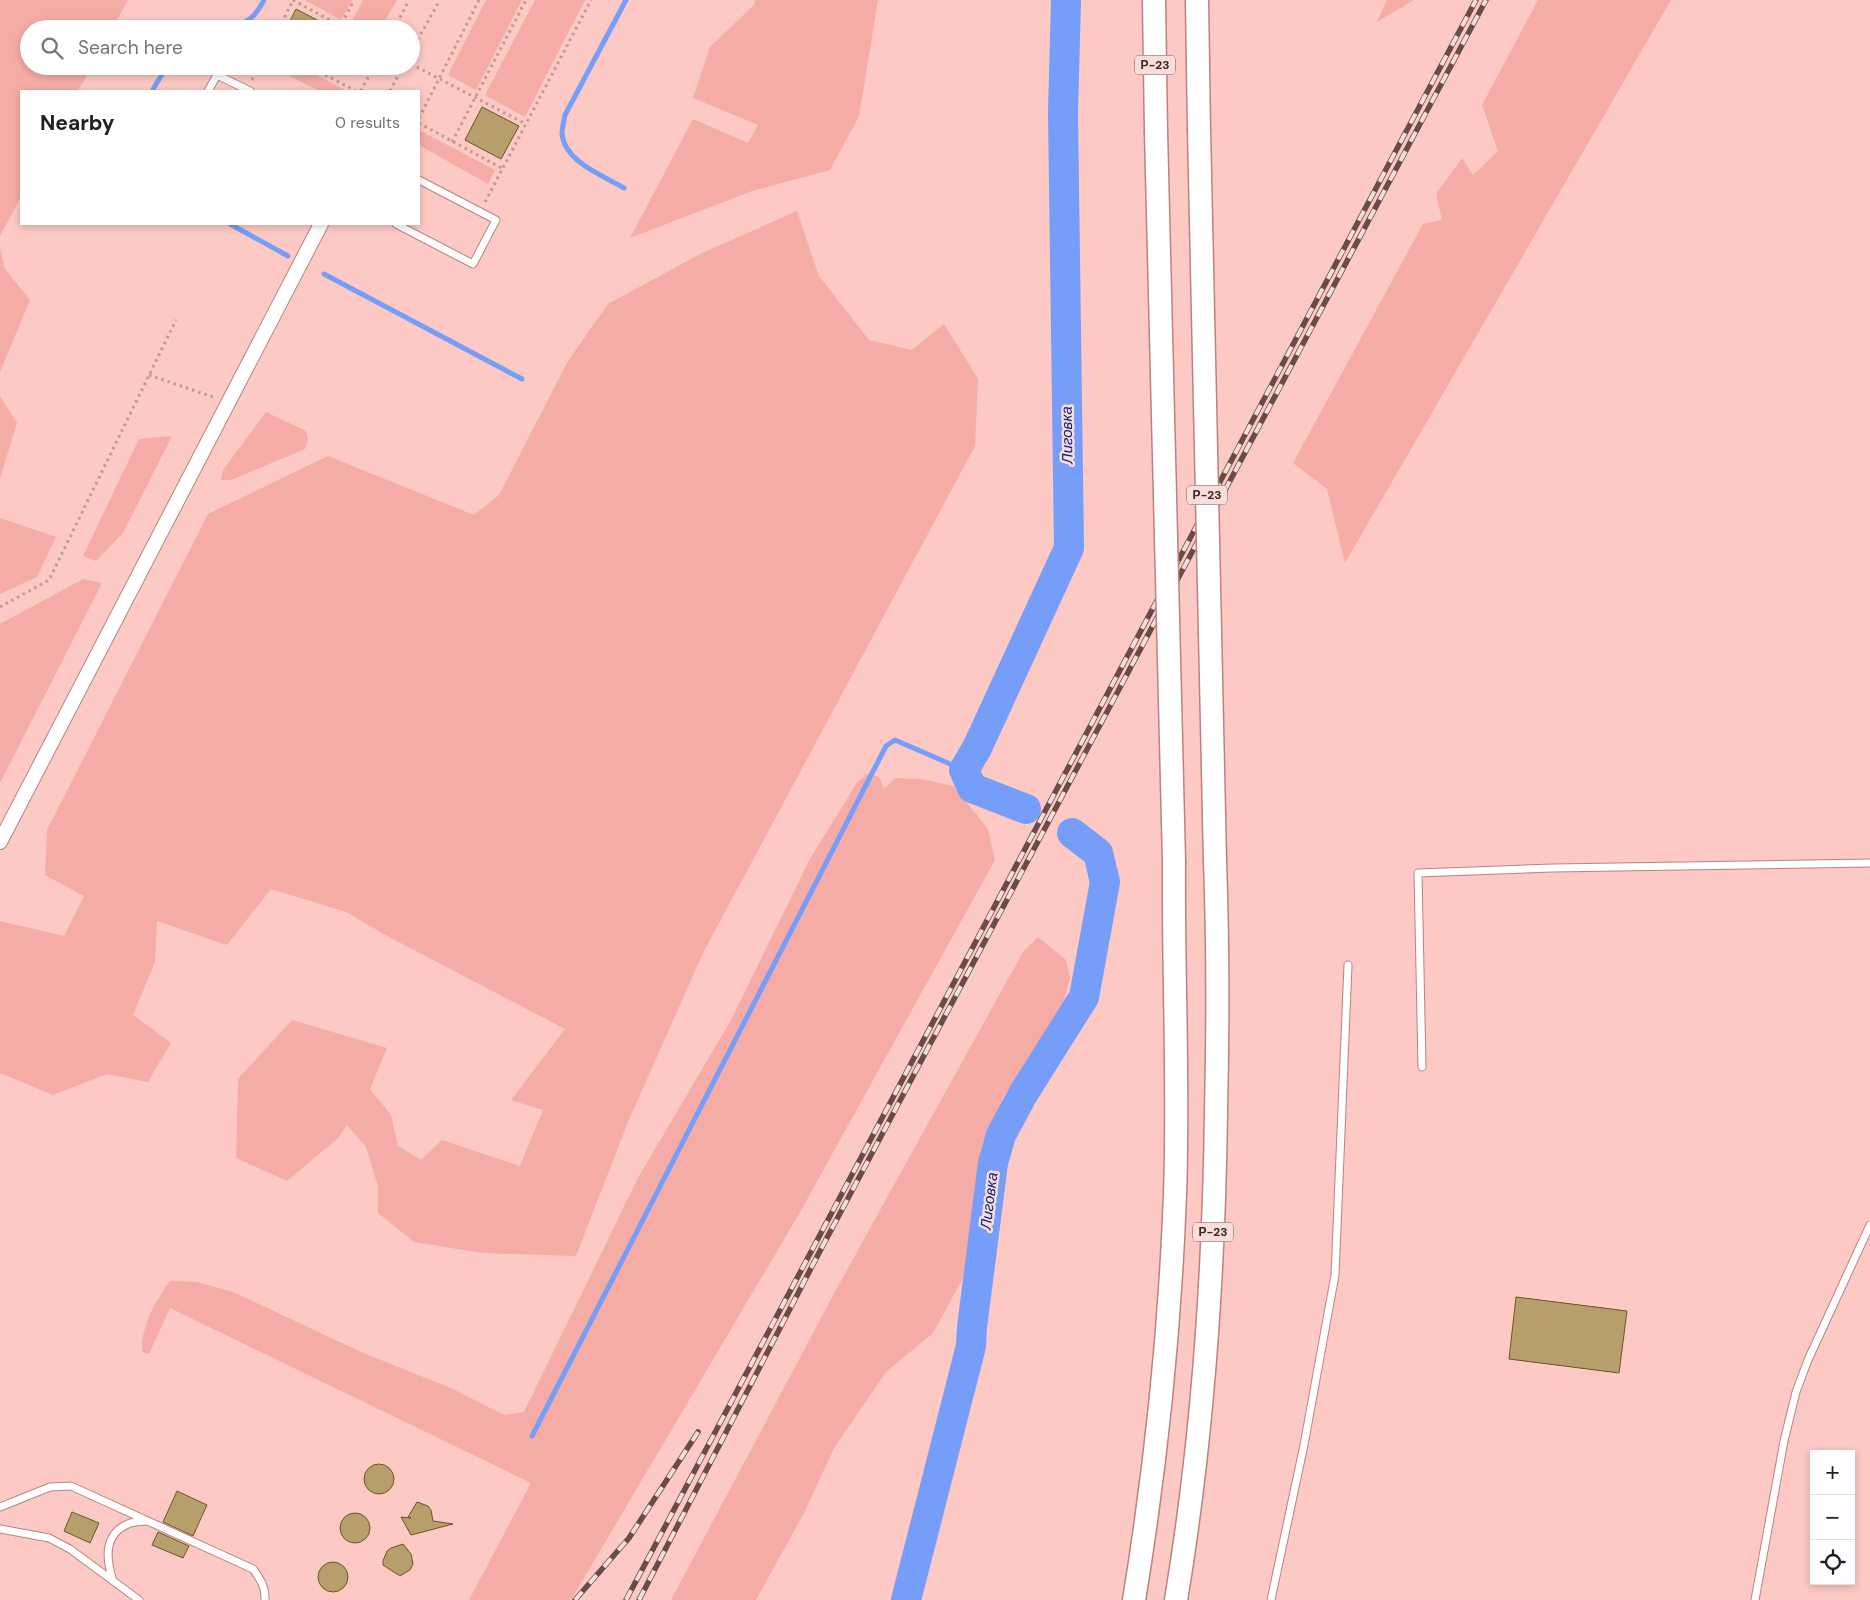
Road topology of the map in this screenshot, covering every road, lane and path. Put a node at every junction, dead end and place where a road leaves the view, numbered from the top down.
1 (293, 0) edge
2 (354, 0) edge
3 (409, 0) edge
4 (440, 0) edge
5 (479, 0) edge
6 (526, 0) edge
7 (591, 0) edge
8 (1154, 0) edge
9 (1197, 0) edge
10 (283, 20) edge
11 (328, 20) edge
12 (344, 20) edge
13 (399, 20) edge
14 (420, 35) edge
15 (420, 68) edge
16 (217, 75) edge
17 (217, 75) edge
18 (325, 75) edge
19 (369, 75) edge
20 (398, 75) edge
21 (439, 78) junction
22 (209, 90) edge
23 (248, 90) edge
24 (354, 90) edge
25 (361, 90) edge
26 (391, 90) edge
27 (476, 97) junction
28 (420, 116) edge
29 (420, 124) edge
30 (526, 124) junction
31 (452, 142) junction
32 (503, 169) junction
33 (420, 181) edge
34 (480, 212) junction
35 (320, 225) edge
36 (398, 225) edge
37 (176, 320) dead end
38 (149, 375) junction
39 (228, 402) junction
40 (0, 607) edge
41 (0, 842) edge
42 (1870, 863) edge
43 (1348, 965) dead end
44 (1422, 1067) dead end
45 (1870, 1225) edge
46 (0, 1507) edge
47 (148, 1521) junction
48 (0, 1529) edge
49 (112, 1579) junction
50 (139, 1600) edge
51 (265, 1600) edge
52 (1134, 1600) edge
53 (1176, 1600) edge
54 (1271, 1600) edge
55 (1754, 1600) edge

1 - 10 path
1 - 11 path
2 - 12 path
3 - 13 path
4 - 14 path
5 - 21 path
6 - 27 path
7 - 30 path
8 - 52 highway, Р-23, bridge
9 - 53 highway, Р-23, bridge
15 - 21 path
16 - 23 lane
17 - 22 lane
18 - 24 path
19 - 25 path
20 - 26 path
21 - 27 path
21 - 28 path
27 - 30 path
27 - 31 path
29 - 31 path
30 - 32 path
31 - 32 path
32 - 34 path
33 - 34 lane
34 - 36 lane
35 - 39 street
37 - 38 path
38 - 39 path
38 - 40 path
39 - 41 street
42 - 44 lane
43 - 54 lane
45 - 55 lane
46 - 47 lane
47 - 49 lane
47 - 51 lane
48 - 49 lane
49 - 50 lane

